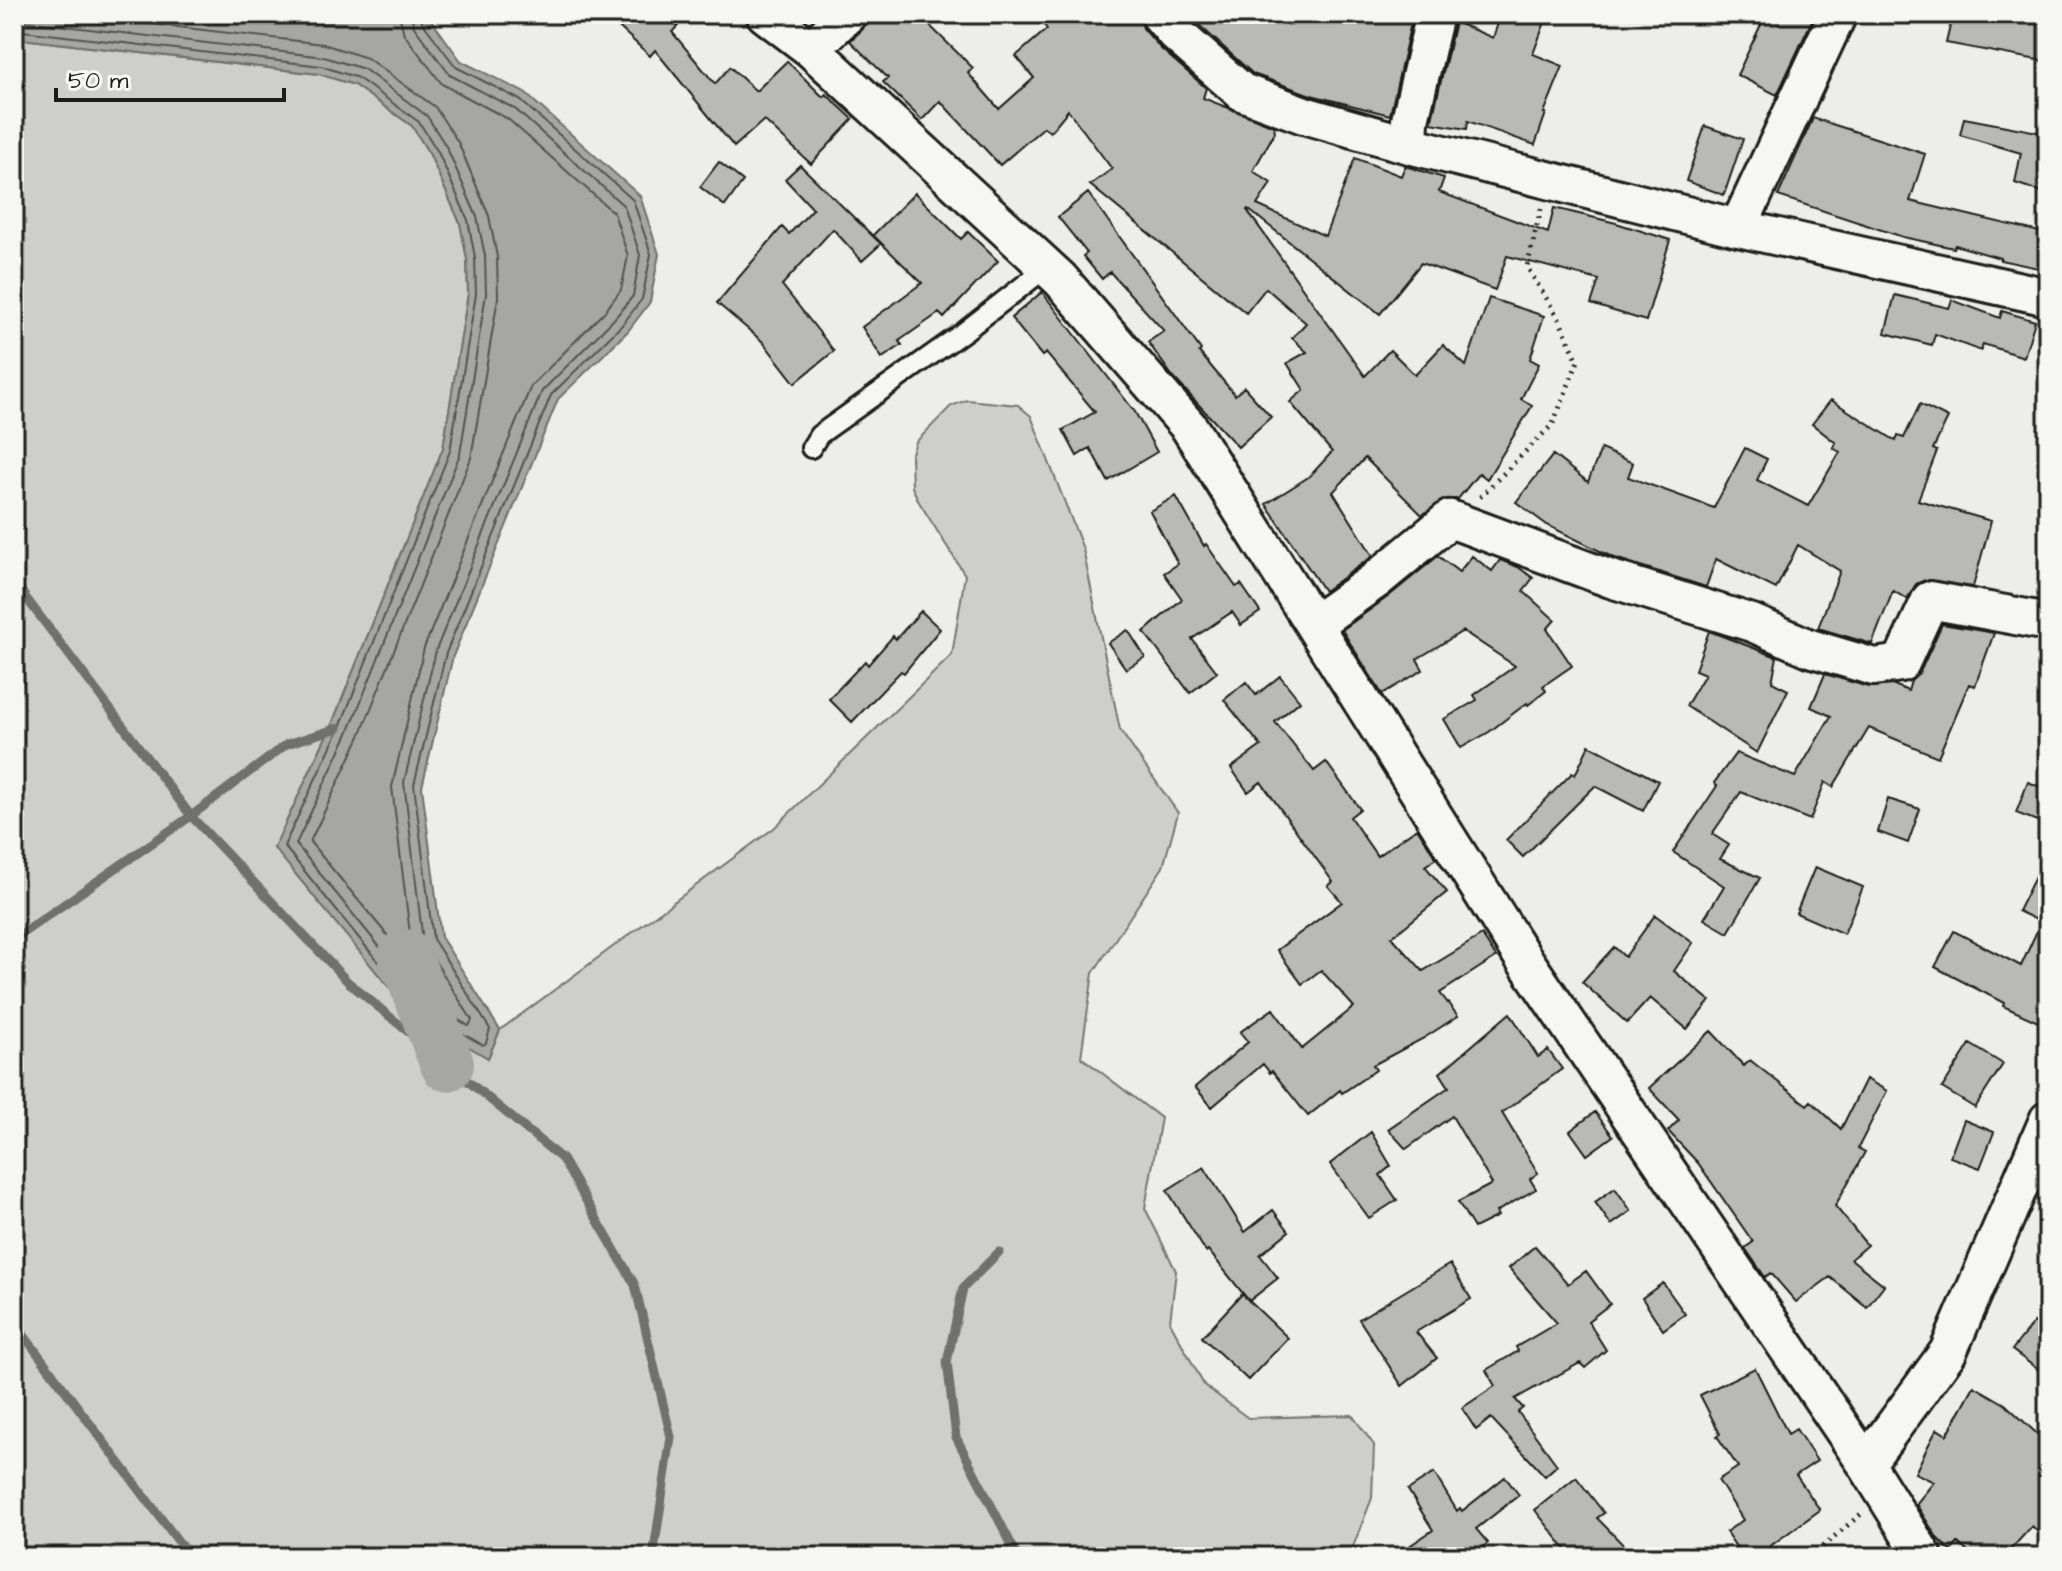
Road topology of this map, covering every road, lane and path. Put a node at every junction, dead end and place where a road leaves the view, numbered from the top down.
1 (765, 14) edge
2 (848, 14) edge
3 (1159, 14) edge
4 (1435, 14) edge
5 (1838, 14) edge
6 (811, 49) junction
7 (1409, 145) junction
8 (1548, 180) junction
9 (1738, 228) junction
10 (1047, 267) junction
11 (2048, 297) edge
12 (811, 448) dead end
13 (1450, 519) junction
14 (2048, 622) edge
15 (1314, 624) junction
16 (2048, 1120) edge
17 (1866, 1464) junction
18 (1886, 1495) junction
19 (1810, 1557) edge
20 (1924, 1557) edge

1 - 6 street
2 - 6 street
3 - 7 street
4 - 7 street
5 - 9 street
6 - 10 street
7 - 8 street
8 - 9 street
8 - 13 path
9 - 11 street
10 - 12 lane
10 - 15 street
13 - 14 street
13 - 15 street
15 - 17 street
16 - 17 street
17 - 18 street
18 - 19 path
18 - 20 street

